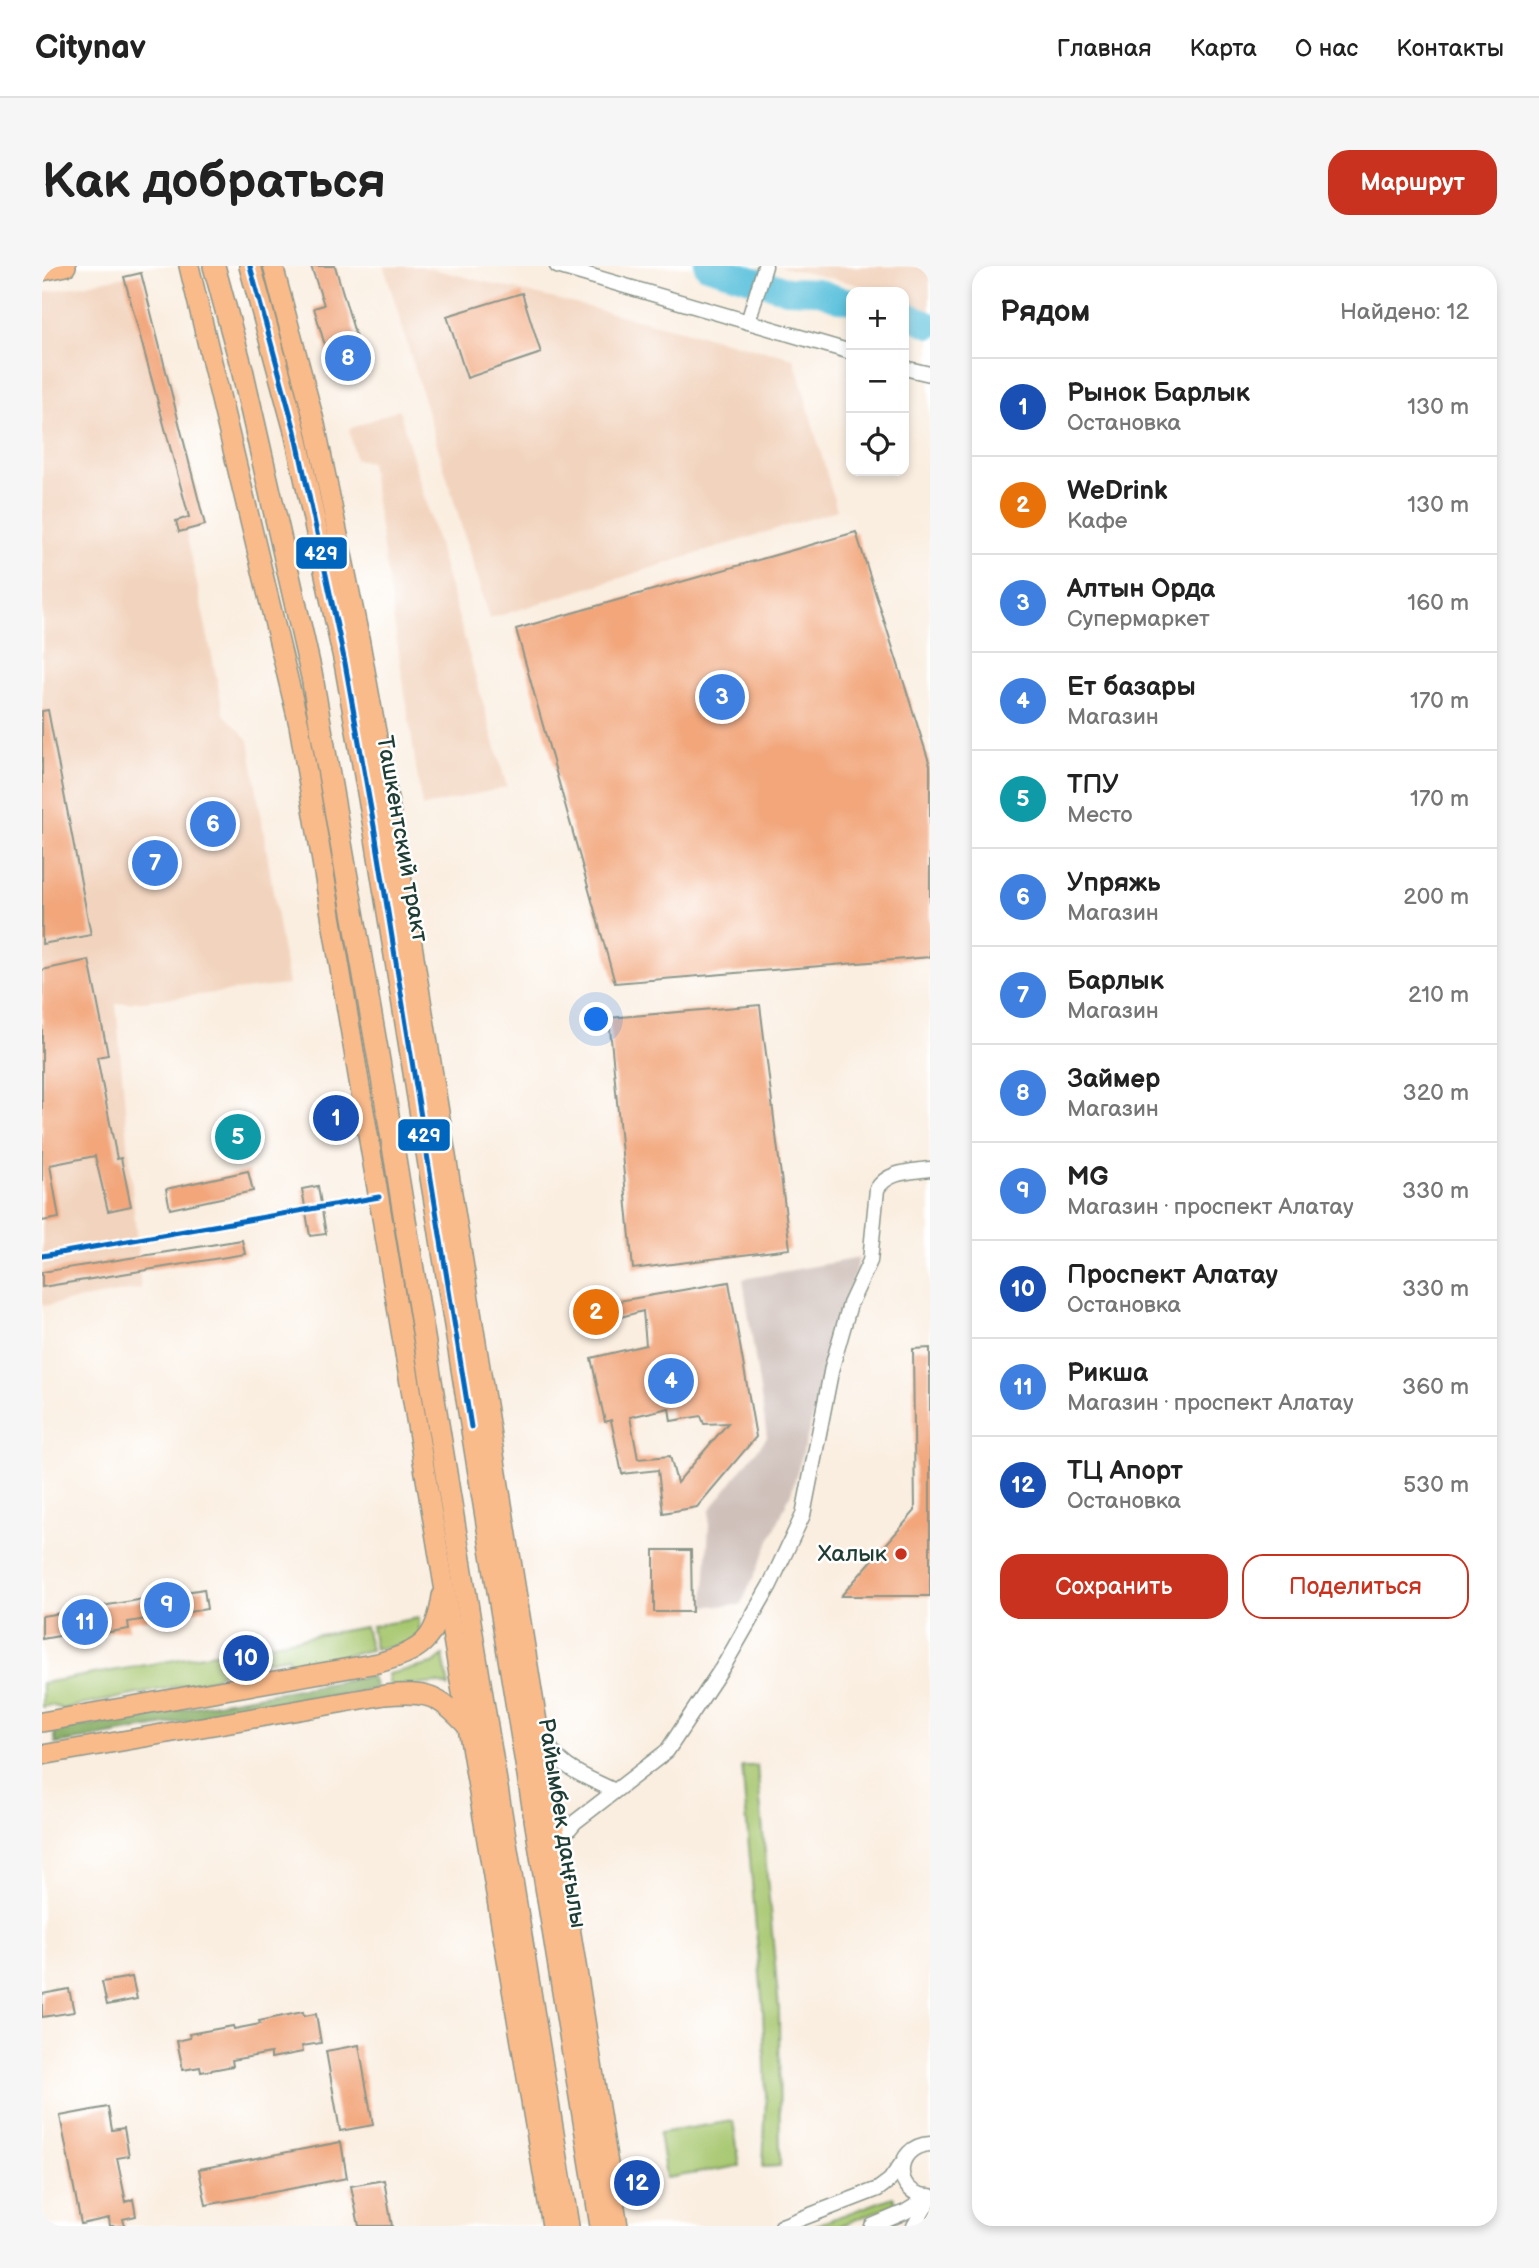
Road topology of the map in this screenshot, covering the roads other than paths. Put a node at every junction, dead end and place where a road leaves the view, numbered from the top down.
1 (65, 266) edge
2 (189, 266) edge
3 (214, 266) edge
4 (250, 266) edge
5 (273, 266) edge
6 (557, 266) edge
7 (765, 266) edge
8 (42, 271) edge
9 (748, 322) junction
10 (846, 351) edge
11 (909, 369) edge
12 (930, 374) edge
13 (930, 1169) edge
14 (471, 1427) joint
15 (444, 1581) junction
16 (536, 1716) junction
17 (42, 1722) edge
18 (468, 1728) junction
19 (42, 1755) edge
20 (615, 1791) junction
21 (557, 1849) junction
22 (930, 2144) edge
23 (902, 2163) junction
24 (908, 2188) junction
25 (930, 2197) edge
26 (904, 2219) edge
27 (614, 2225) edge
28 (552, 2226) edge
29 (568, 2226) edge
30 (782, 2226) edge
31 (872, 2226) edge
32 (914, 2226) edge

1 - 8 main road
2 - 15 main road
3 - 29 highway
4 - 14 highway, Ташкентский тракт
5 - 16 main road
6 - 9 street
7 - 9 street
9 - 10 street
11 - 12 street
13 - 20 street
14 - 27 highway, Райымбек даңғылы
15 - 17 main road
15 - 18 main road
16 - 20 street
16 - 21 main road
18 - 19 main road
18 - 28 main road
20 - 21 street
21 - 27 main road
22 - 23 street
23 - 24 street
23 - 30 street
24 - 25 street
24 - 26 street
25 - 26 street
25 - 32 street
26 - 31 street

